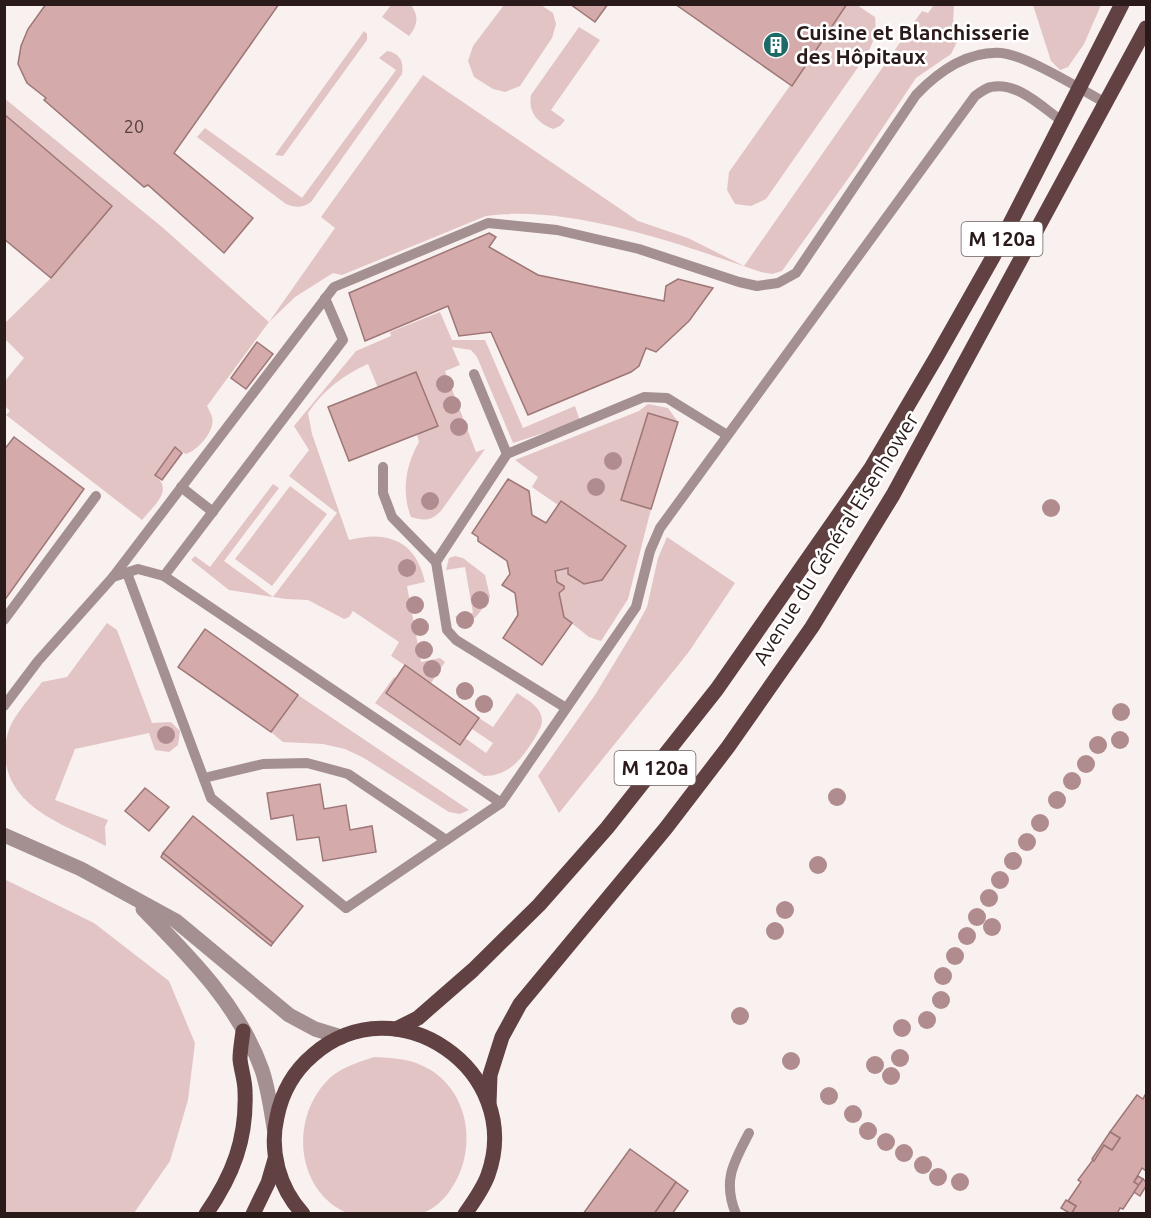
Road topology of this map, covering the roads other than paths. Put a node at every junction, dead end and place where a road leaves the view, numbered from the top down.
1 (1122, 4) edge
2 (1146, 28) edge
3 (1079, 89) junction
4 (1106, 103) junction
5 (1062, 121) junction
6 (325, 298) junction
7 (474, 374) dead end
8 (727, 435) junction
9 (507, 454) junction
10 (383, 467) dead end
11 (181, 487) junction
12 (96, 496) dead end
13 (213, 512) junction
14 (436, 562) junction
15 (127, 573) junction
16 (164, 576) junction
17 (113, 577) junction
18 (4, 620) edge
19 (4, 706) edge
20 (566, 708) junction
21 (204, 778) junction
22 (501, 803) junction
23 (4, 835) edge
24 (446, 840) junction
25 (132, 898) junction
26 (396, 1029) junction
27 (243, 1031) junction
28 (341, 1037) junction
29 (489, 1104) junction
30 (274, 1128) junction
31 (749, 1133) dead end
32 (275, 1159) junction
33 (206, 1214) edge
34 (253, 1214) edge
35 (303, 1214) edge
36 (465, 1214) edge
37 (736, 1214) edge

1 - 3 main road, Avenue du Général Eisenhower / M 120a
2 - 4 main road, Avenue du Général Eisenhower / M 120a
3 - 4 lane
3 - 5 main road, Avenue du Général Eisenhower / M 120a
3 - 6 lane
4 - 29 main road, Avenue du Général Eisenhower / M 120a
5 - 8 lane
5 - 26 main road, Avenue du Général Eisenhower / M 120a
6 - 11 lane
6 - 13 lane
7 - 9 lane
8 - 9 lane
8 - 20 lane
9 - 14 lane
10 - 14 lane
11 - 13 lane
11 - 17 lane
12 - 18 lane
13 - 16 lane
14 - 20 lane
15 - 16 lane
15 - 17 lane
15 - 21 lane
16 - 22 lane
17 - 19 lane
20 - 22 lane
21 - 24 lane
21 - 24 lane
22 - 24 lane
23 - 25 street
25 - 27 street
25 - 28 street
26 - 28 main road
26 - 29 main road
27 - 30 street
27 - 33 main road
28 - 30 main road
29 - 36 main road
30 - 32 main road
31 - 37 lane
32 - 34 main road
32 - 35 main road

